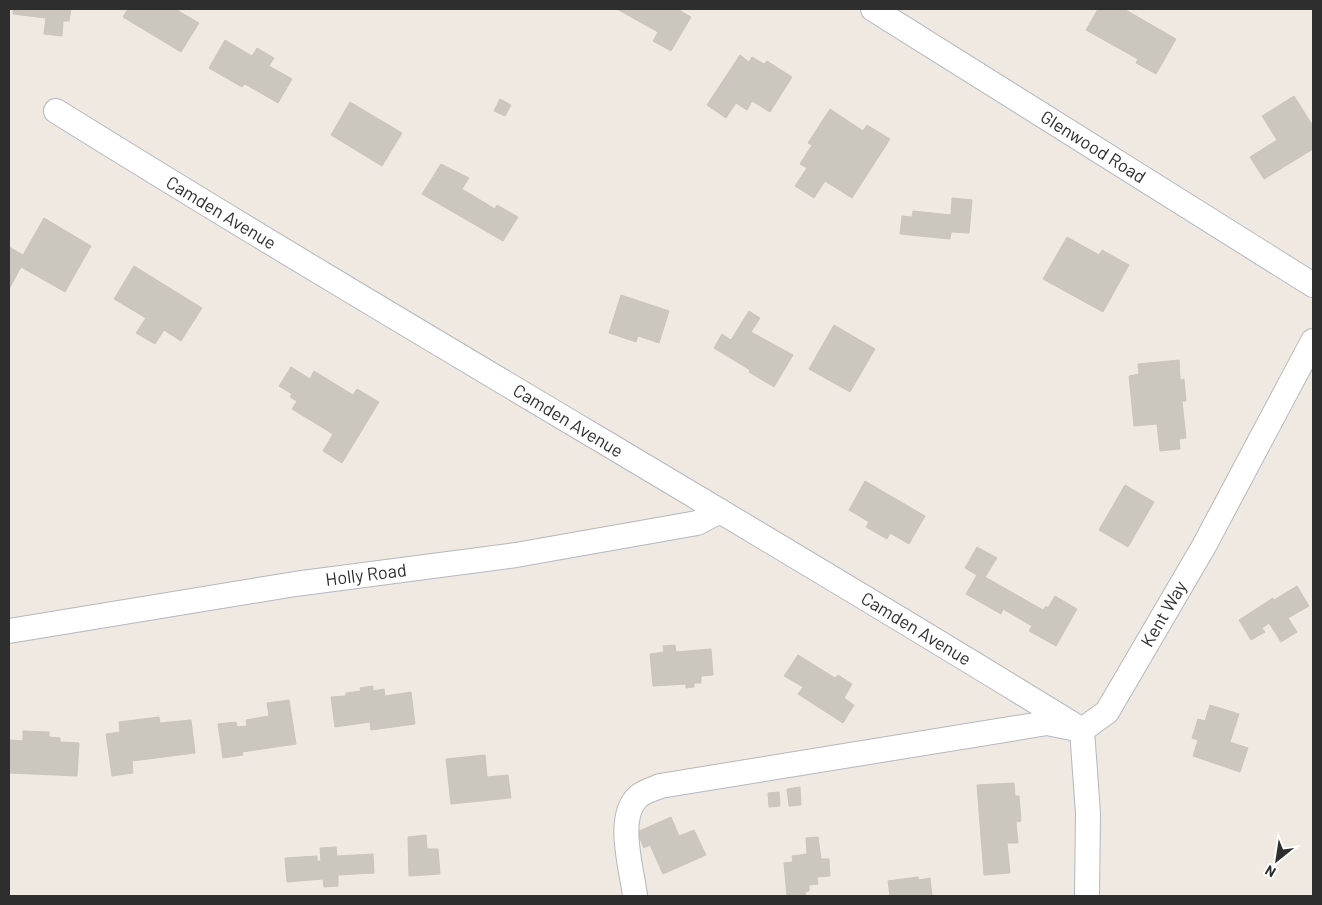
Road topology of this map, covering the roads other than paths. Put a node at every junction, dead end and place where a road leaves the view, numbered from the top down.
1 (873, 9) edge
2 (56, 111) dead end
3 (1313, 285) edge
4 (1313, 341) edge
5 (720, 512) junction
6 (9, 630) edge
7 (1082, 730) junction
8 (635, 896) edge
9 (1087, 896) edge

1 - 3 street, Glenwood Road
2 - 5 street, Camden Avenue
4 - 7 street, Kent Way
5 - 6 street, Holly Road
5 - 7 street, Camden Avenue
7 - 8 street
7 - 9 street

